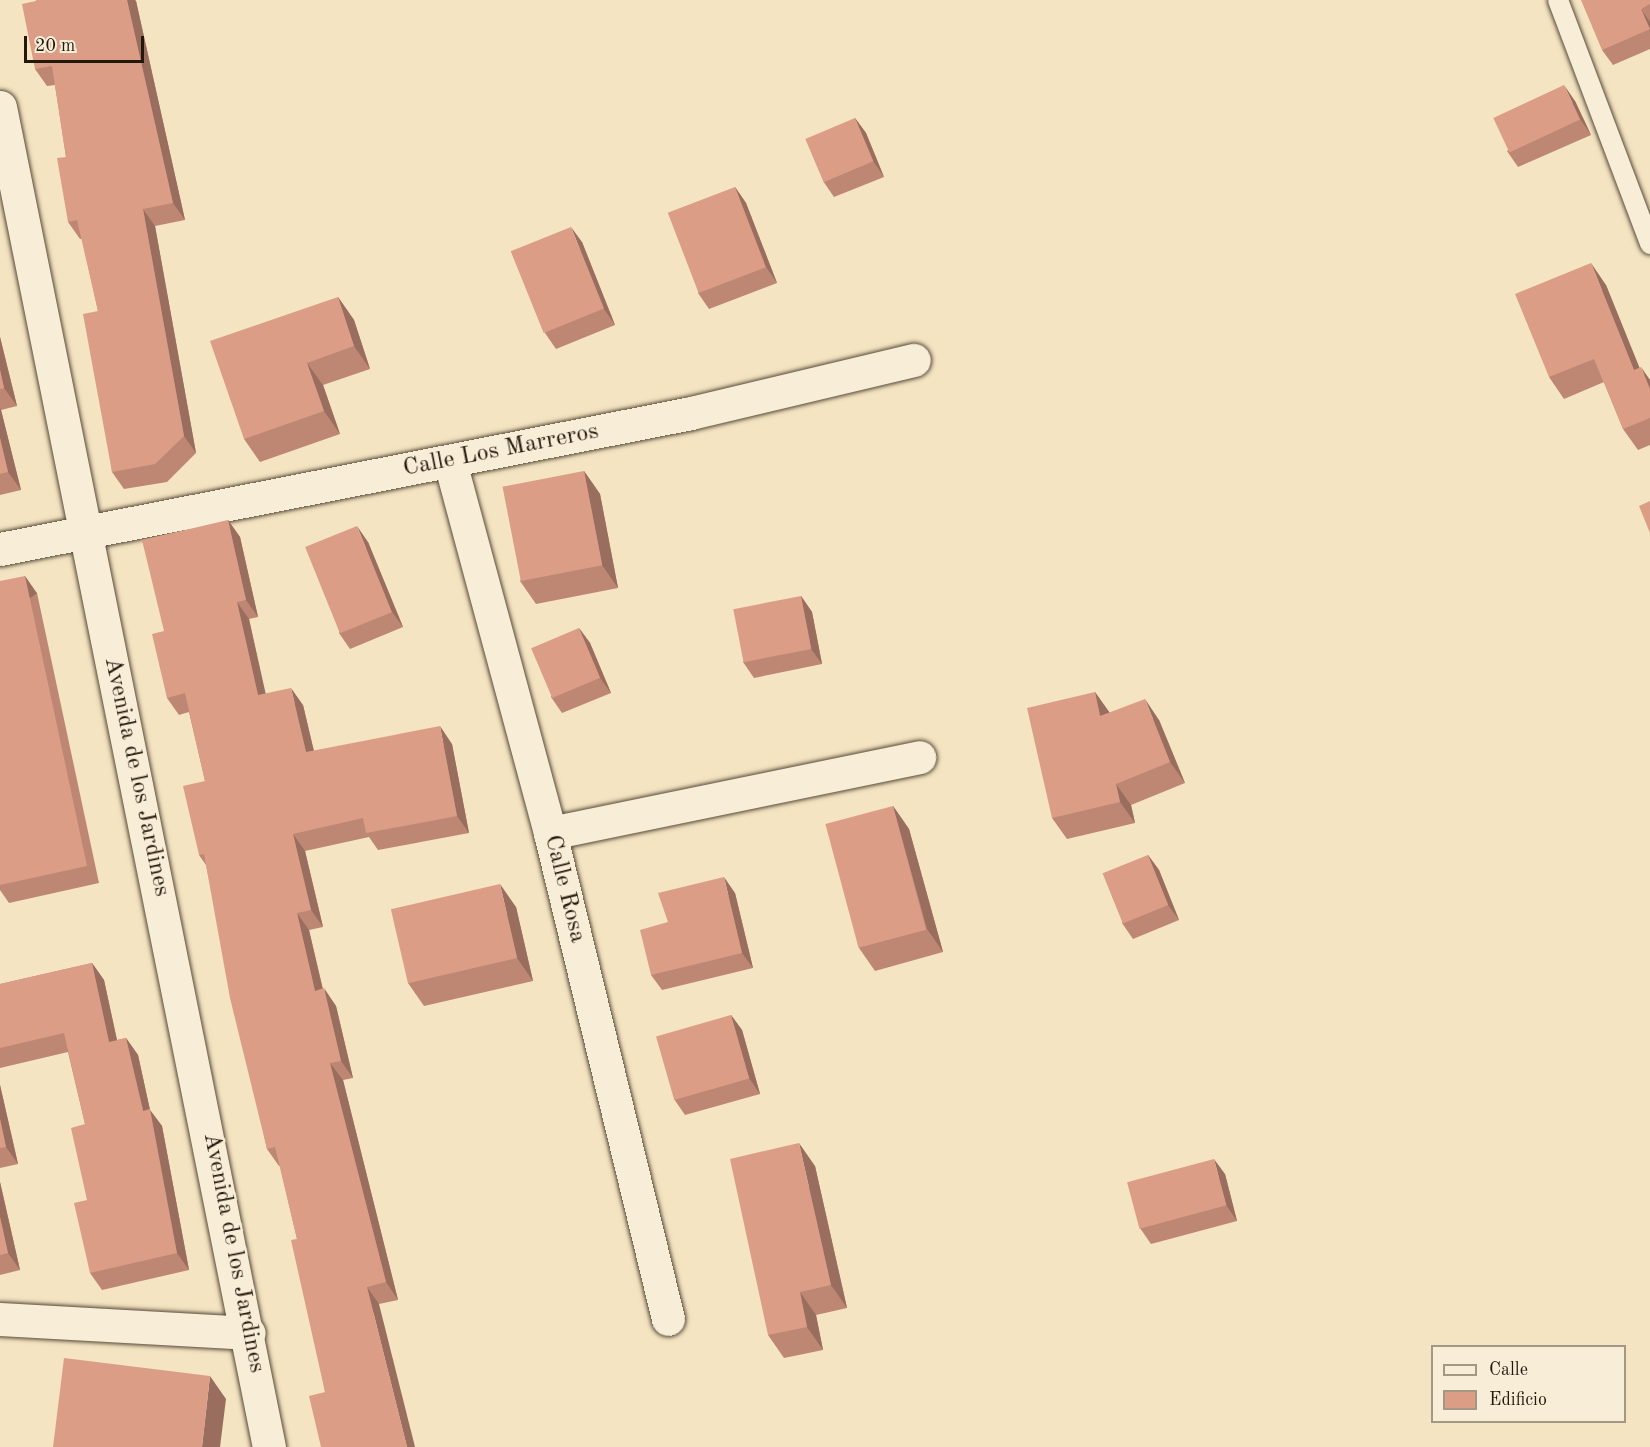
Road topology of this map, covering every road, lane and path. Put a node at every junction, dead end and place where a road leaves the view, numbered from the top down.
1 (1558, 0) edge
2 (0, 107) edge
3 (1650, 244) edge
4 (914, 360) dead end
5 (450, 462) junction
6 (86, 531) junction
7 (0, 549) edge
8 (919, 757) dead end
9 (550, 833) junction
10 (0, 1319) edge
11 (668, 1319) dead end
12 (249, 1333) junction
13 (269, 1447) edge

1 - 3 lane
2 - 6 street, Avenida de los Jardines
4 - 5 street, Calle Los Marreros
5 - 6 street, Calle Los Marreros
5 - 9 street, Calle Rosa
6 - 7 street, Calle Los Marreros
6 - 12 street, Avenida de los Jardines
8 - 9 street
9 - 11 street, Calle Rosa
10 - 12 street
12 - 13 street, Avenida de los Jardines

